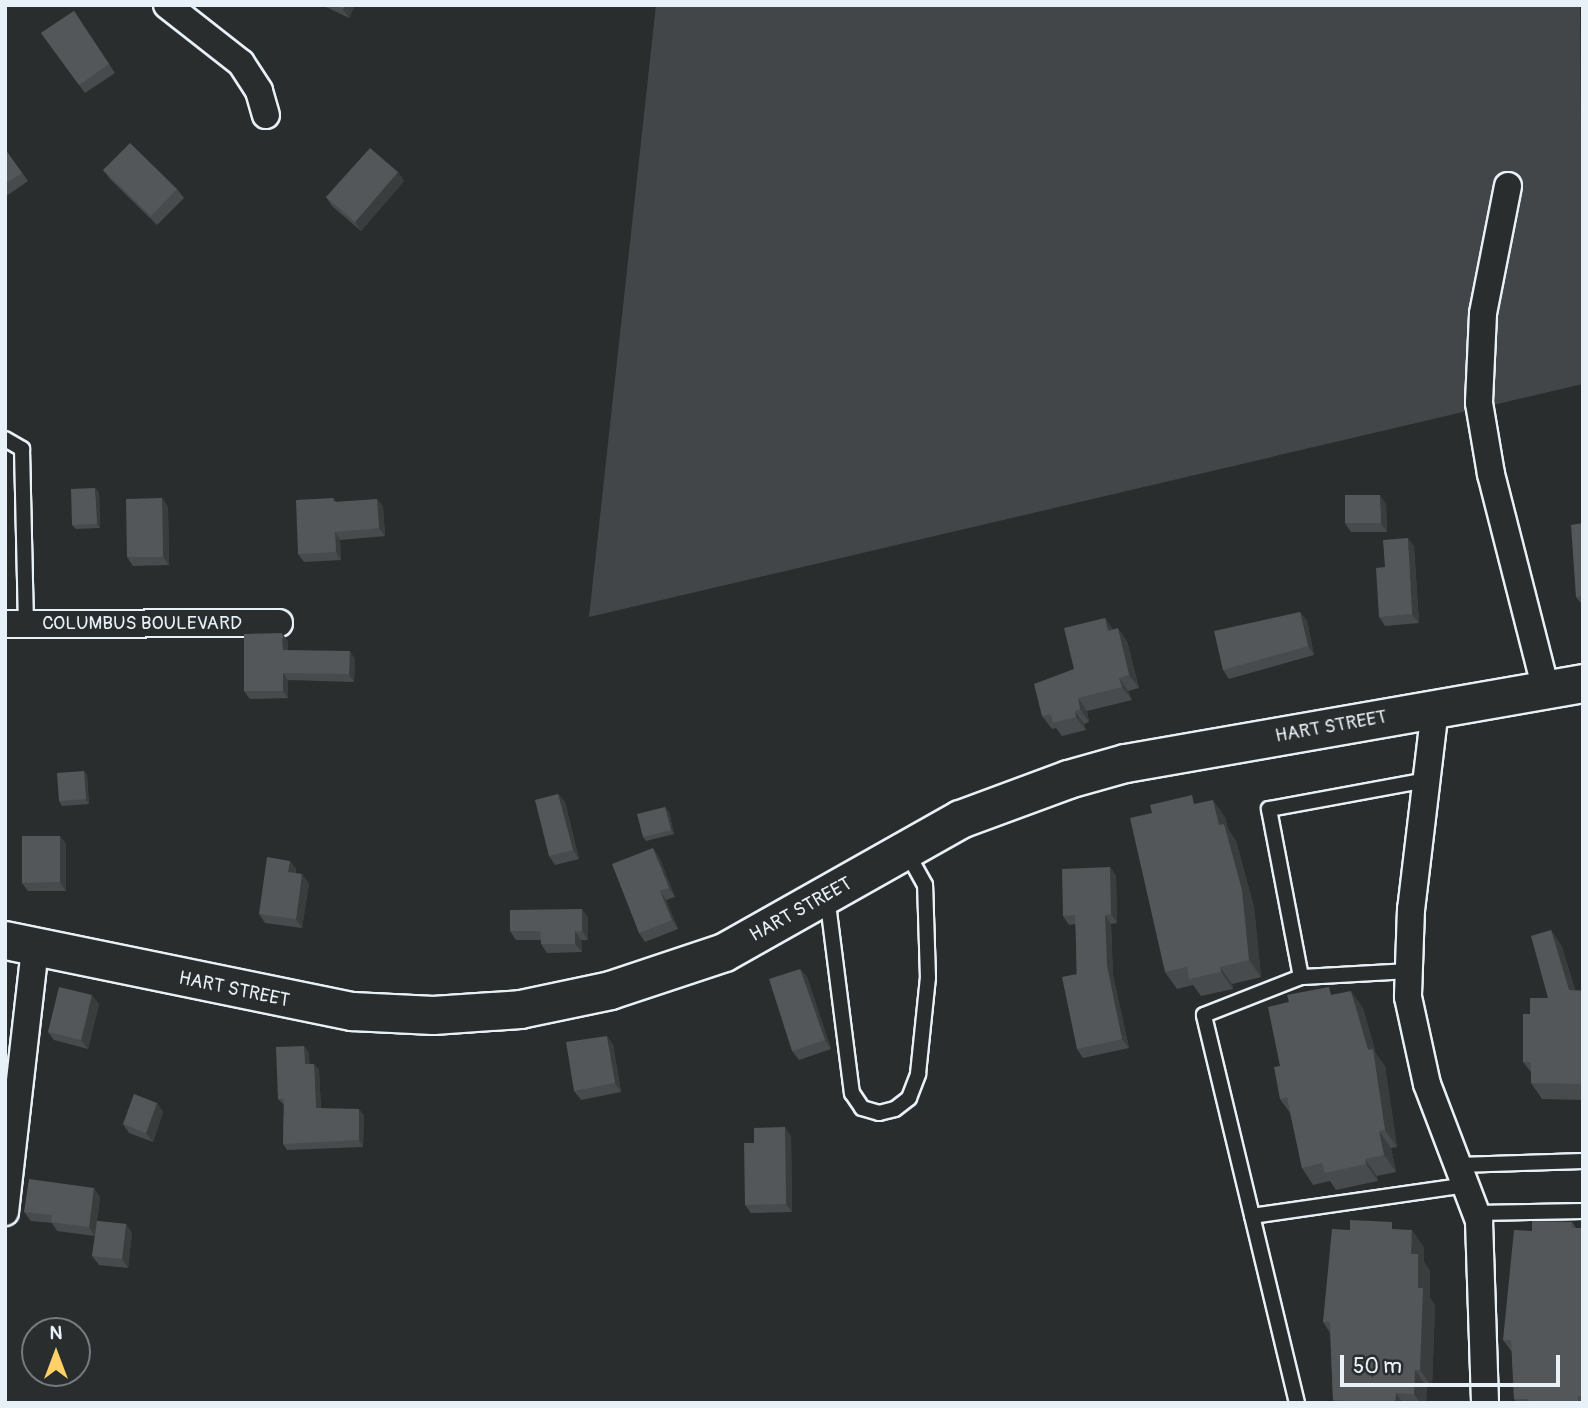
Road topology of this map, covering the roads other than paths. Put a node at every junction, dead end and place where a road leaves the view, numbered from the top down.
1 (167, 5) edge
2 (266, 116) dead end
3 (1508, 186) dead end
4 (5, 439) edge
5 (279, 623) dead end
6 (16, 624) edge
7 (1583, 683) edge
8 (1546, 689) junction
9 (1435, 709) junction
10 (1427, 780) junction
11 (906, 851) junction
12 (827, 896) junction
13 (20, 944) edge
14 (1407, 971) junction
15 (1301, 977) junction
16 (1583, 1161) edge
17 (1463, 1175) junction
18 (1583, 1211) edge
19 (5, 1212) edge
20 (1477, 1213) junction
21 (1252, 1216) junction
22 (1297, 1403) edge
23 (1485, 1403) edge

1 - 2 street
3 - 8 street
4 - 6 lane
5 - 6 street, COLUMBUS BOULEVARD
7 - 8 main road, HART STREET
8 - 9 main road, HART STREET
9 - 10 street
9 - 11 main road, HART STREET
10 - 14 street
10 - 15 lane
11 - 12 main road, HART STREET
11 - 12 lane
12 - 13 main road, HART STREET
13 - 19 street
14 - 15 lane
14 - 17 street
15 - 21 lane
16 - 17 lane
17 - 20 street
17 - 21 lane
18 - 20 lane
20 - 23 street
21 - 22 lane

